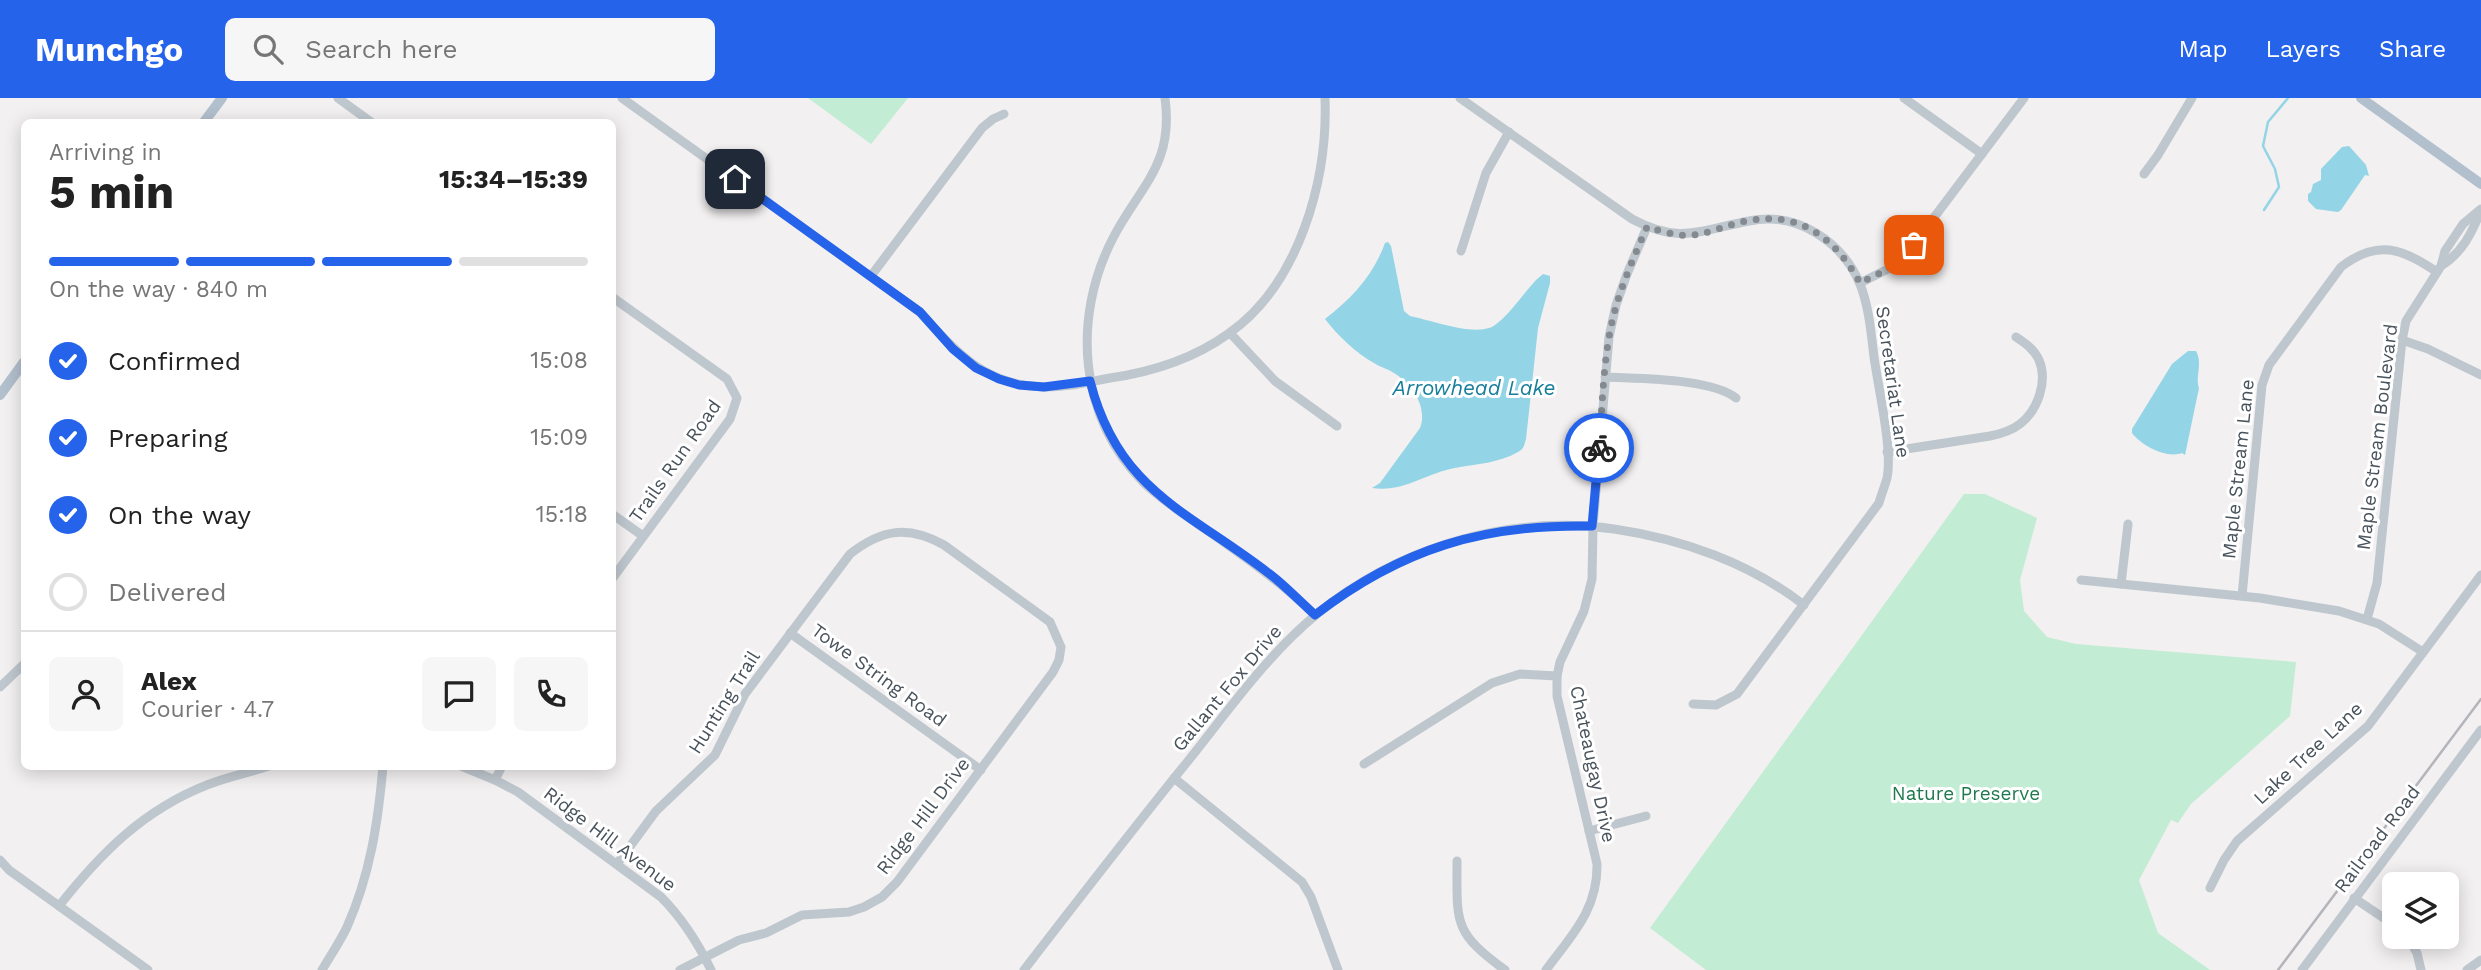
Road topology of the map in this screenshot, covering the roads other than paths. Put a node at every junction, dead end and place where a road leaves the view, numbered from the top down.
1 (222, 98) edge
2 (338, 98) edge
3 (622, 98) edge
4 (1165, 98) edge
5 (1325, 98) edge
6 (1460, 98) edge
7 (1904, 98) edge
8 (2024, 98) edge
9 (2192, 98) edge
10 (2361, 98) edge
11 (1004, 114) dead end
12 (206, 119) edge
13 (367, 119) edge
14 (1509, 132) junction
15 (1982, 154) junction
16 (2144, 174) dead end
17 (2481, 184) edge
18 (2481, 209) edge
19 (1647, 227) junction
20 (1461, 251) dead end
21 (2439, 269) junction
22 (871, 276) junction
23 (1860, 283) junction
24 (616, 300) edge
25 (1230, 333) junction
26 (2016, 337) dead end
27 (2402, 340) junction
28 (21, 366) edge
29 (2481, 374) edge
30 (1605, 377) junction
31 (1090, 381) junction
32 (0, 395) edge
33 (1736, 398) dead end
34 (1337, 426) dead end
35 (1887, 452) junction
36 (616, 517) edge
37 (2128, 524) dead end
38 (1592, 526) junction
39 (643, 536) junction
40 (616, 573) edge
41 (2481, 575) edge
42 (2081, 580) dead end
43 (2121, 584) junction
44 (2242, 596) junction
45 (1804, 605) junction
46 (1315, 615) junction
47 (2367, 619) junction
48 (790, 633) junction
49 (1060, 644) joint
50 (2423, 652) junction
51 (21, 667) edge
52 (1557, 676) junction
53 (0, 687) edge
54 (1693, 705) dead end
55 (2481, 730) edge
56 (1364, 764) dead end
57 (256, 770) edge
58 (383, 770) edge
59 (471, 770) edge
60 (500, 770) edge
61 (981, 770) junction
62 (1174, 778) junction
63 (495, 780) junction
64 (1646, 816) dead end
65 (1589, 831) junction
66 (0, 860) edge
67 (1457, 861) dead end
68 (617, 864) junction
69 (2210, 888) dead end
70 (2354, 898) junction
71 (59, 906) junction
72 (2382, 917) edge
73 (2415, 949) edge
74 (705, 957) junction
75 (2481, 960) edge
76 (148, 970) edge
77 (322, 970) edge
78 (680, 970) edge
79 (711, 970) edge
80 (1024, 970) edge
81 (1339, 970) edge
82 (1505, 970) edge
83 (1546, 970) edge
84 (2302, 970) edge
85 (2421, 970) edge
86 (2467, 970) edge

1 - 12 main road
2 - 13 street
3 - 22 street
4 - 31 street
5 - 25 street
6 - 14 street, Secretariat Lane
7 - 15 street
8 - 15 street
9 - 16 street
10 - 17 main road
11 - 22 street
14 - 19 street, Secretariat Lane
14 - 20 street
15 - 23 street
18 - 21 street, Maple Stream Boulevard
19 - 23 street, Secretariat Lane
19 - 30 street, Chateaugay Drive
21 - 27 street, Maple Stream Boulevard
21 - 44 street, Maple Stream Lane
22 - 31 street
23 - 35 street, Secretariat Lane
24 - 39 street, Trails Run Road
25 - 31 street
25 - 34 street
26 - 35 street
27 - 29 street
27 - 47 street, Maple Stream Boulevard
28 - 32 main road
30 - 33 street
30 - 38 street, Chateaugay Drive
31 - 46 street
35 - 45 street, Secretariat Lane
36 - 39 street
37 - 43 street
38 - 45 street, Gallant Fox Drive
38 - 46 street, Gallant Fox Drive
38 - 52 street, Chateaugay Drive
39 - 40 street, Trails Run Road
41 - 50 street, Lake Tree Lane
42 - 43 street
43 - 44 street
44 - 47 street
45 - 54 street, Secretariat Lane
46 - 62 street, Gallant Fox Drive
47 - 50 street
48 - 49 street, Hunting Trail
48 - 61 street, Towe String Road
48 - 68 street, Hunting Trail
49 - 61 street, Ridge Hill Drive
50 - 69 street, Lake Tree Lane
51 - 53 street
52 - 56 street
52 - 65 street, Chateaugay Drive
55 - 70 street, Railroad Road
57 - 71 street
58 - 77 street
59 - 63 street, Ridge Hill Avenue
60 - 63 street
61 - 74 street, Ridge Hill Drive
62 - 80 street, Gallant Fox Drive
62 - 81 street
63 - 68 street, Ridge Hill Avenue
64 - 65 street
65 - 83 street, Chateaugay Drive
66 - 71 street
67 - 82 street
68 - 74 street, Ridge Hill Avenue
70 - 72 street
70 - 84 street, Railroad Road
71 - 76 street
73 - 85 street
74 - 78 street, Ridge Hill Drive
74 - 79 street, Ridge Hill Avenue
75 - 86 street

